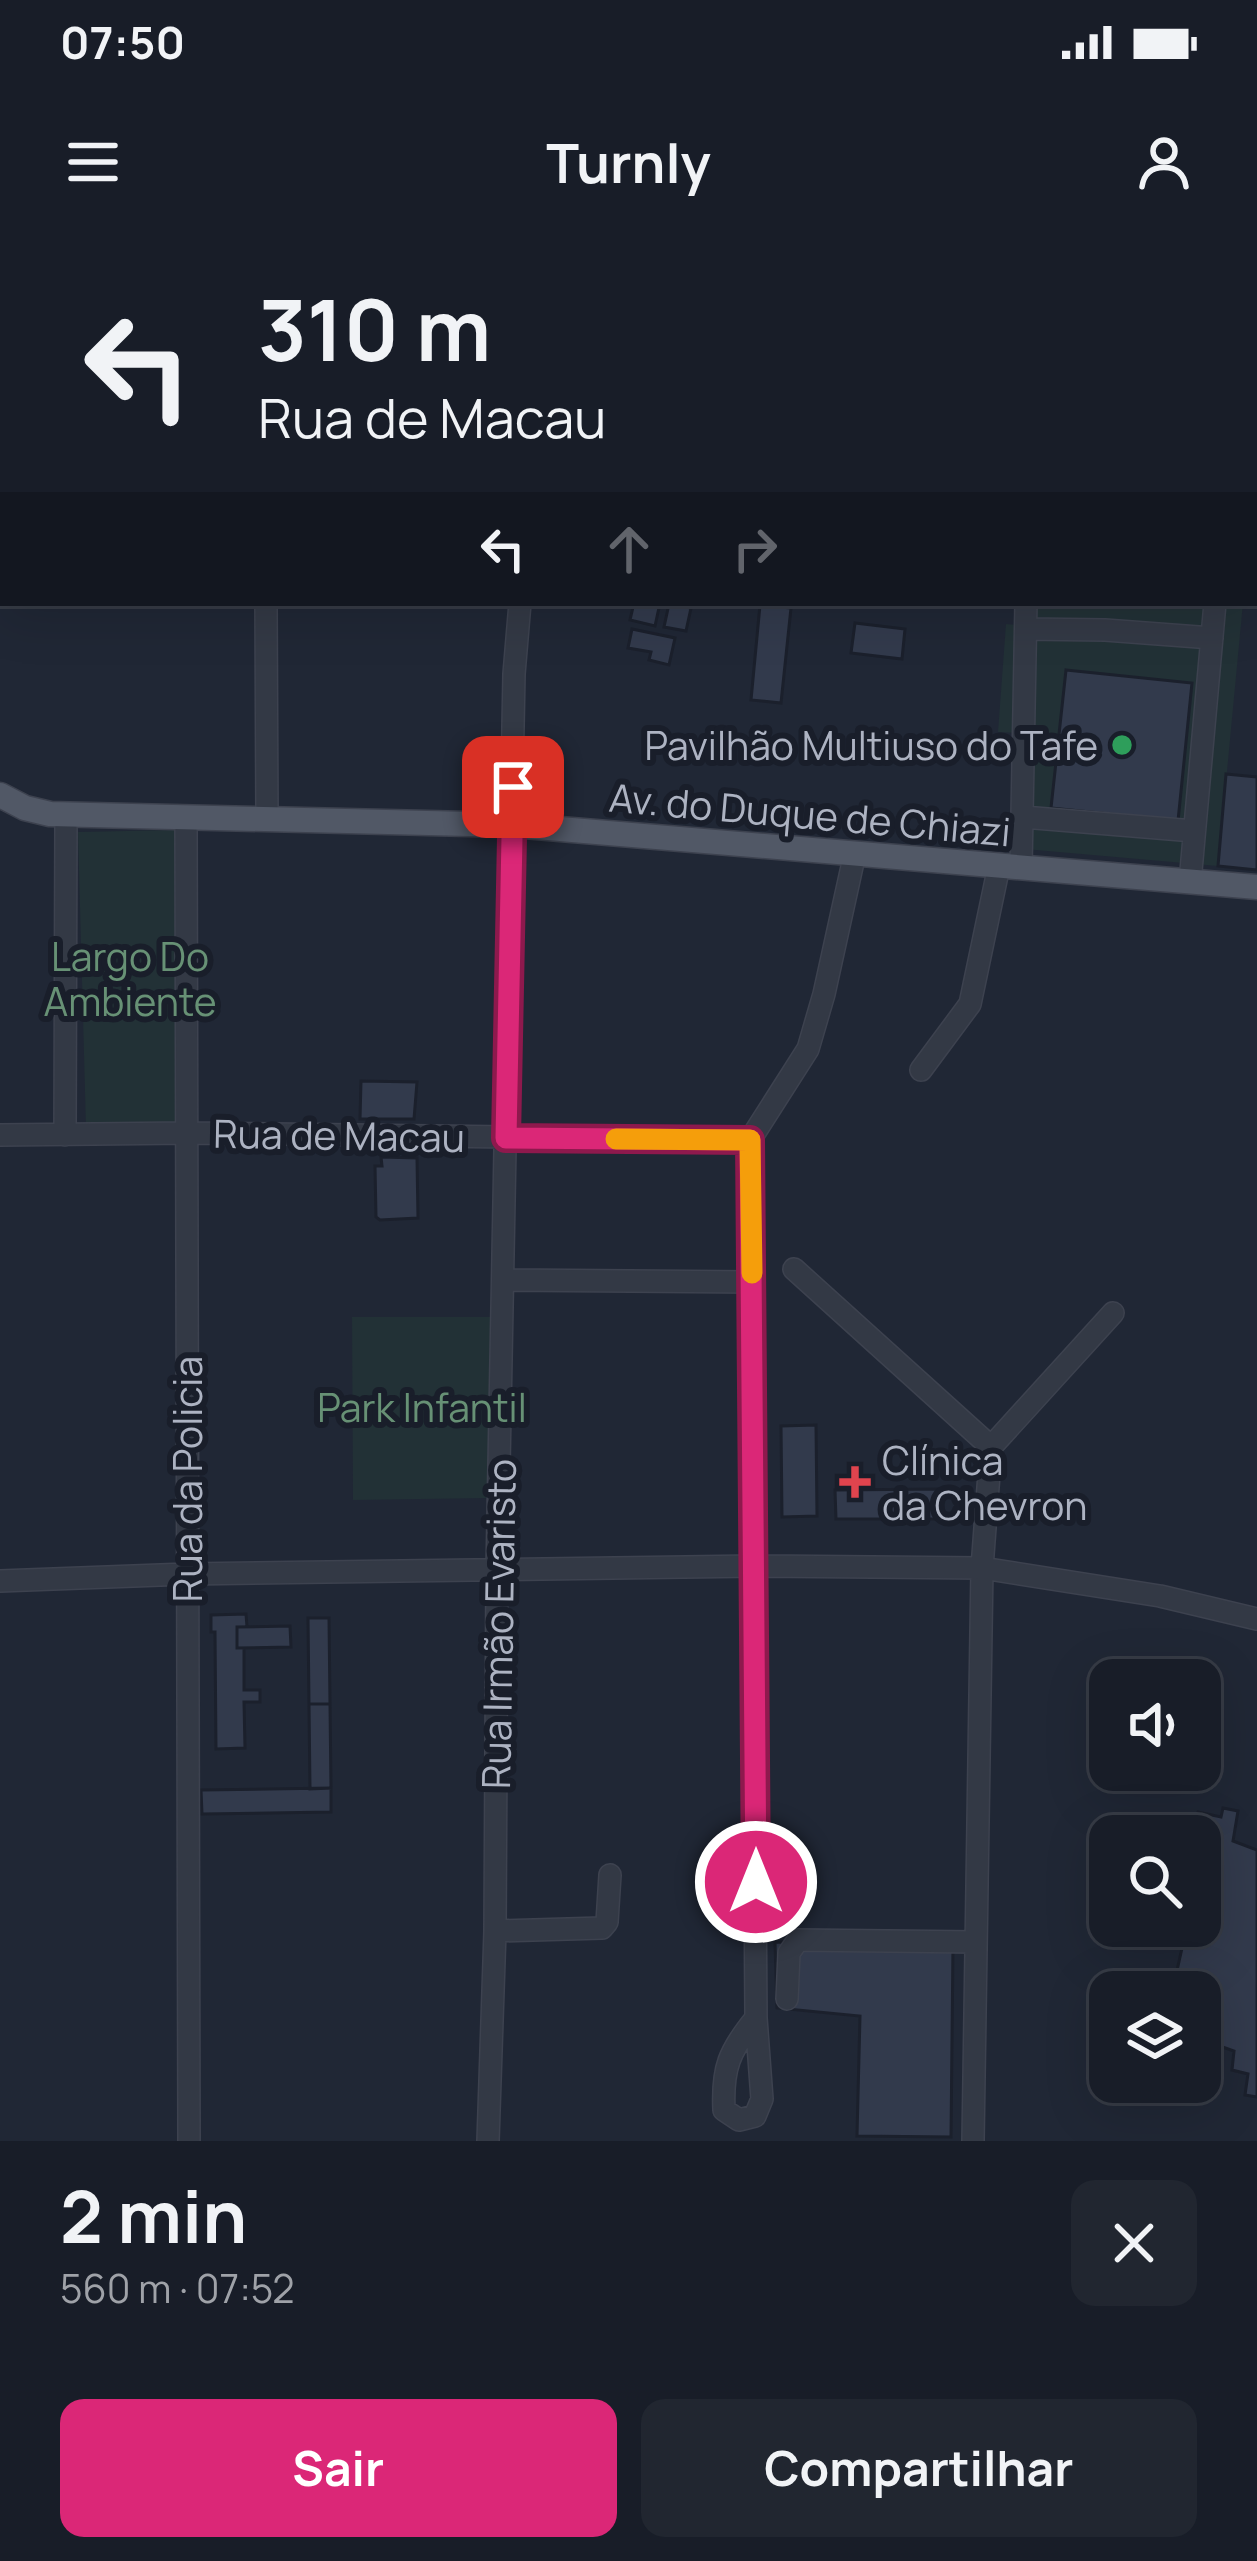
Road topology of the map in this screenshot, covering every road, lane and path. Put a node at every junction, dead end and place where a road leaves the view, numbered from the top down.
1 (266, 606) edge
2 (520, 606) edge
3 (1026, 606) edge
4 (1215, 606) edge
5 (1026, 629) junction
6 (1212, 638) junction
7 (0, 795) edge
8 (66, 814) junction
9 (186, 817) junction
10 (1023, 818) junction
11 (267, 819) junction
12 (512, 825) junction
13 (1194, 831) junction
14 (855, 853) junction
15 (1010, 867) junction
16 (1190, 882) junction
17 (1257, 887) edge
18 (921, 1070) dead end
19 (188, 1133) junction
20 (0, 1135) edge
21 (65, 1135) junction
22 (506, 1138) junction
23 (750, 1140) junction
24 (794, 1269) dead end
25 (504, 1280) junction
26 (752, 1282) junction
27 (1113, 1313) dead end
28 (992, 1447) junction
29 (754, 1566) junction
30 (982, 1568) junction
31 (497, 1570) junction
32 (187, 1574) junction
33 (0, 1581) edge
34 (1257, 1618) edge
35 (610, 1875) dead end
36 (495, 1931) junction
37 (976, 1942) junction
38 (788, 1999) dead end
39 (757, 2018) dead end
40 (189, 2141) edge
41 (488, 2141) edge
42 (973, 2141) edge

1 - 11 street
2 - 12 street, Rua Irmão Evaristo
3 - 5 street
4 - 6 street
5 - 6 street
5 - 10 street
6 - 13 street
7 - 8 main road, Av. do Duque de Chiazi
8 - 9 main road, Av. do Duque de Chiazi
8 - 21 street
9 - 11 main road, Av. do Duque de Chiazi
9 - 19 street, Rua da Policia
10 - 13 street
10 - 15 street
11 - 12 main road, Av. do Duque de Chiazi
12 - 14 main road, Av. do Duque de Chiazi
12 - 22 street, Rua Irmão Evaristo
13 - 16 street
14 - 15 main road, Av. do Duque de Chiazi
14 - 23 street
15 - 16 main road, Av. do Duque de Chiazi
15 - 18 street
16 - 17 main road, Av. do Duque de Chiazi
19 - 21 street, Rua de Macau
19 - 22 street, Rua de Macau
19 - 32 street, Rua da Policia
20 - 21 street, Rua de Macau
22 - 23 street, Rua de Macau
22 - 25 street, Rua Irmão Evaristo
23 - 26 street
24 - 28 street
25 - 26 street
25 - 31 street, Rua Irmão Evaristo
26 - 29 street
27 - 28 street
28 - 30 street
29 - 30 street
29 - 31 street
29 - 39 street
30 - 34 street
30 - 37 street
31 - 32 street
31 - 36 street, Rua Irmão Evaristo
32 - 33 street
32 - 40 street, Rua da Policia
35 - 36 street
36 - 41 street, Rua Irmão Evaristo
37 - 38 street
37 - 42 street

